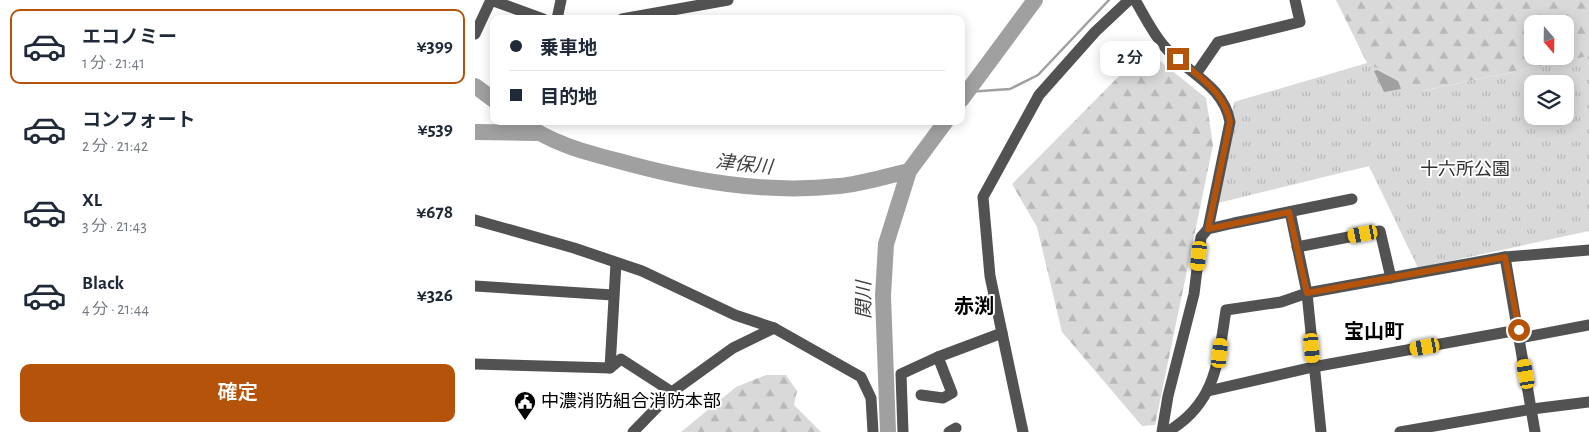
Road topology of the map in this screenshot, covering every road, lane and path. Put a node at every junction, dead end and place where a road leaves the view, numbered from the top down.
1 (491, 0) edge
2 (561, 0) edge
3 (1129, 0) edge
4 (1135, 0) edge
5 (1295, 0) edge
6 (721, 1) edge
7 (532, 15) edge
8 (558, 15) edge
9 (644, 15) edge
10 (475, 34) edge
11 (1196, 74) junction
12 (1353, 199) dead end
13 (1289, 212) junction
14 (475, 220) edge
15 (1208, 229) junction
16 (1297, 247) junction
17 (1589, 250) edge
18 (1505, 257) junction
19 (616, 262) junction
20 (1391, 278) junction
21 (475, 286) edge
22 (1307, 293) junction
23 (613, 295) junction
24 (1589, 325) edge
25 (774, 328) junction
26 (1002, 333) junction
27 (1519, 334) junction
28 (939, 357) junction
29 (475, 364) edge
30 (1313, 367) junction
31 (610, 368) junction
32 (1208, 391) junction
33 (672, 392) junction
34 (921, 395) dead end
35 (1589, 402) edge
36 (1532, 409) junction
37 (633, 432) edge
38 (873, 432) edge
39 (903, 432) edge
40 (1023, 432) edge
41 (1163, 432) edge
42 (1167, 432) edge
43 (1321, 432) edge
44 (1400, 432) edge
45 (1535, 432) edge

1 - 7 street
1 - 10 street
2 - 8 street
3 - 26 street
4 - 11 street
5 - 11 street
6 - 9 street
11 - 15 street
12 - 13 street
13 - 15 street
13 - 16 street
14 - 19 street
15 - 41 street
16 - 20 street
16 - 22 street
17 - 18 street
18 - 20 street
18 - 27 street
19 - 23 street
19 - 25 street
20 - 22 street
21 - 23 street
22 - 30 street
22 - 32 street
23 - 31 street
24 - 27 street
25 - 33 street
25 - 38 street
26 - 28 street
26 - 40 street
27 - 30 street
27 - 36 street
28 - 34 street
28 - 39 street
29 - 31 street
30 - 32 street
30 - 43 street
31 - 33 street
32 - 42 street
33 - 37 street
35 - 36 street
36 - 44 street
36 - 45 street

